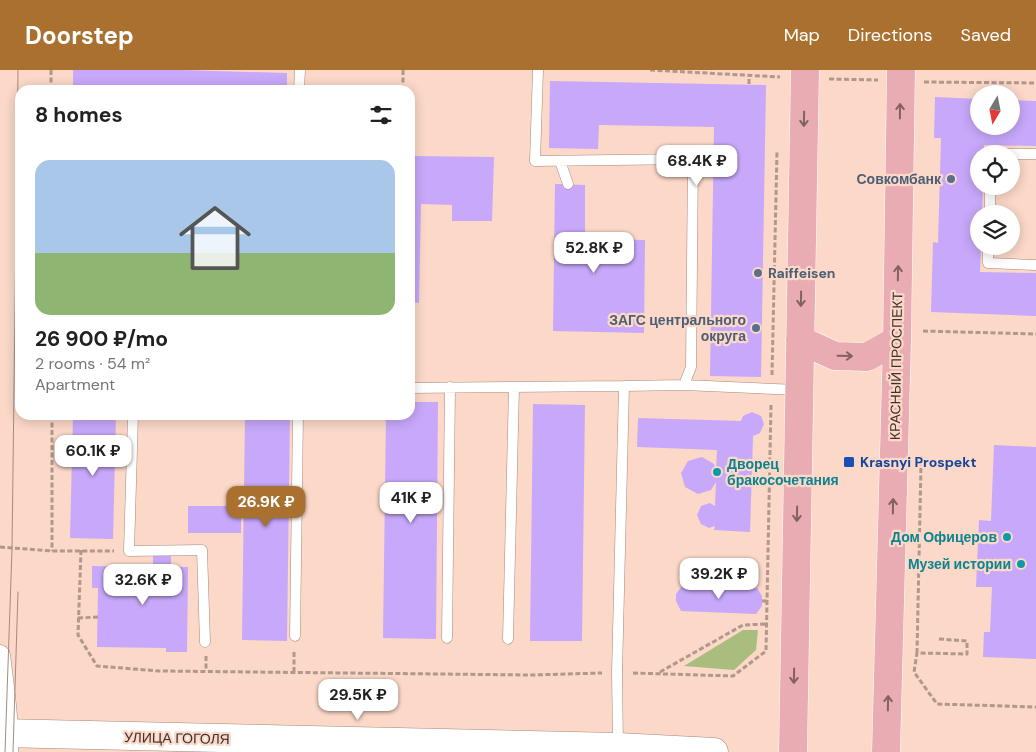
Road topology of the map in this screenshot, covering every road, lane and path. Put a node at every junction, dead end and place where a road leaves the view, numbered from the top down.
1 (51, 70) edge
2 (300, 70) edge
3 (403, 70) edge
4 (538, 70) edge
5 (650, 70) edge
6 (779, 70) edge
7 (805, 70) edge
8 (901, 70) edge
9 (750, 76) junction
10 (749, 84) dead end
11 (51, 85) edge
12 (299, 85) edge
13 (402, 85) edge
14 (777, 145) dead end
15 (1020, 154) edge
16 (1036, 154) edge
17 (560, 161) junction
18 (568, 184) dead end
19 (988, 255) edge
20 (1036, 264) edge
21 (923, 330) dead end
22 (1036, 334) edge
23 (800, 340) junction
24 (897, 340) junction
25 (684, 385) junction
26 (624, 386) junction
27 (450, 387) junction
28 (514, 387) junction
29 (415, 388) edge
30 (771, 388) junction
31 (799, 390) junction
32 (52, 420) edge
33 (133, 420) edge
34 (298, 420) edge
35 (0, 547) edge
36 (81, 550) junction
37 (52, 551) junction
38 (129, 551) junction
39 (762, 601) dead end
40 (767, 601) junction
41 (98, 617) dead end
42 (78, 618) junction
43 (767, 624) junction
44 (295, 636) joint
45 (446, 638) dead end
46 (508, 638) dead end
47 (939, 640) dead end
48 (206, 642) dead end
49 (0, 656) edge
50 (294, 672) junction
51 (617, 673) junction
52 (659, 673) junction
53 (1036, 707) edge
54 (6, 740) edge
55 (125, 744) edge
56 (618, 747) junction
57 (645, 750) edge
58 (714, 752) edge
59 (793, 752) edge
60 (886, 752) edge

1 - 11 path
2 - 12 lane
3 - 13 path
4 - 17 lane
5 - 9 path
6 - 9 path
7 -> 23 main road
24 -> 8 main road, КРАСНЫЙ ПРОСПЕКТ
9 - 10 path
14 - 30 path
15 - 16 lane
17 - 18 lane
17 - 25 lane
19 - 20 lane
21 - 22 path
23 -> 24 main road
23 - 31 main road
60 -> 24 main road, КРАСНЫЙ ПРОСПЕКТ
25 - 26 lane
25 - 30 lane
26 - 28 lane
26 - 51 lane
27 - 28 lane
27 - 29 lane
27 - 45 lane
28 - 46 lane
30 - 31 lane
30 - 40 path
31 -> 59 main road
32 - 37 path
33 - 38 lane
34 - 44 lane
35 - 37 path
36 - 37 path
36 - 38 path
36 - 42 path
38 - 48 lane
39 - 40 path
40 - 43 path
41 - 42 path
42 - 50 path
43 - 52 path
43 - 52 path
44 - 50 path
47 - 53 path
49 - 54 street
50 - 51 path
51 - 52 path
51 - 56 lane
54 - 55 main road, УЛИЦА ГОГОЛЯ
55 - 56 main road, УЛИЦА ГОГОЛЯ
56 - 57 main road, УЛИЦА ГОГОЛЯ
57 - 58 main road, УЛИЦА ГОГОЛЯ

